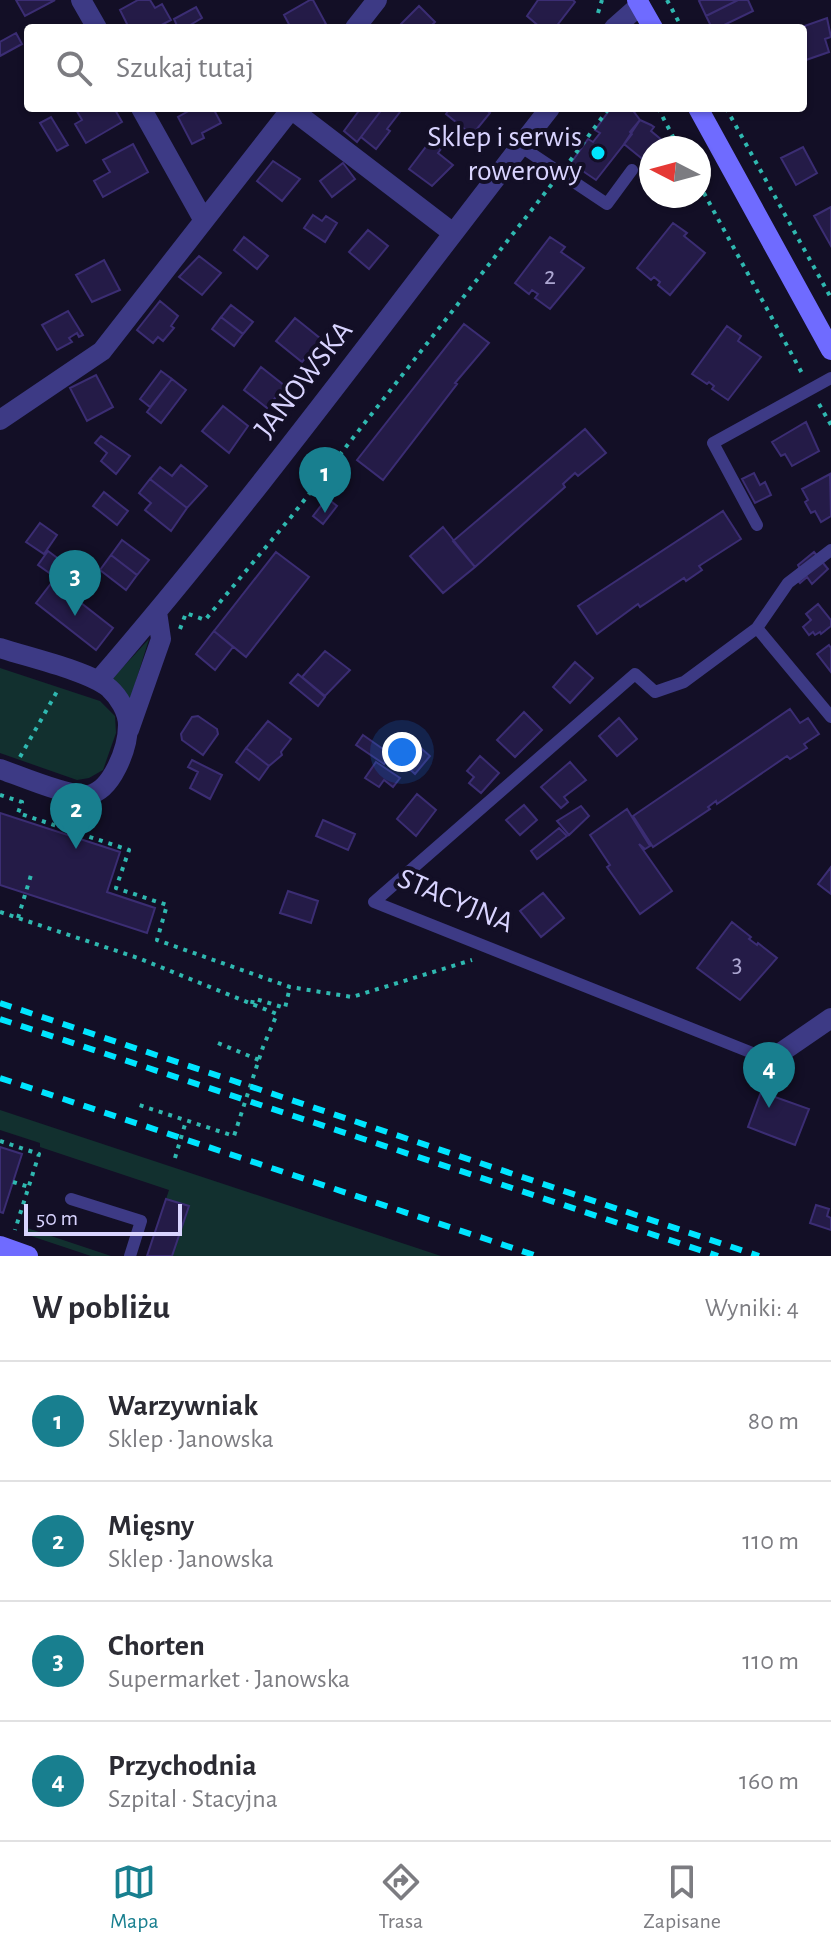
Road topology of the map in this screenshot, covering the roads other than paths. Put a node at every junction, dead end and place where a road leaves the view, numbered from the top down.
1 (81, 0) edge
2 (377, 0) edge
3 (639, 3) edge
4 (95, 24) edge
5 (358, 24) edge
6 (618, 24) edge
7 (651, 24) edge
8 (143, 112) edge
9 (288, 112) edge
10 (296, 112) edge
11 (547, 112) edge
12 (700, 112) edge
13 (520, 146) junction
14 (632, 170) dead end
15 (203, 219) junction
16 (453, 233) junction
17 (831, 350) edge
18 (831, 378) edge
19 (0, 420) edge
20 (757, 525) dead end
21 (831, 550) edge
22 (157, 612) junction
23 (757, 628) junction
24 (0, 648) edge
25 (98, 681) junction
26 (831, 717) edge
27 (127, 734) junction
28 (0, 769) edge
29 (831, 1018) edge
30 (770, 1060) joint
31 (71, 1199) dead end
32 (6, 1243) edge
33 (28, 1256) edge
34 (130, 1256) edge

1 - 4 street
2 - 5 street
3 - 6 street
3 - 7 main road
8 - 15 street
9 - 15 street
10 - 16 street
11 - 13 street, JANOWSKA
12 - 17 main road
13 - 14 lane
13 - 16 street, JANOWSKA
15 - 19 street
16 - 22 street, JANOWSKA
18 - 20 lane
21 - 23 lane
22 - 25 street, JANOWSKA
22 - 27 street
23 - 26 lane
23 - 30 lane, STACYJNA
24 - 25 street
25 - 27 street
27 - 28 street
29 - 30 street, STACYJNA
31 - 34 lane
32 - 33 main road

